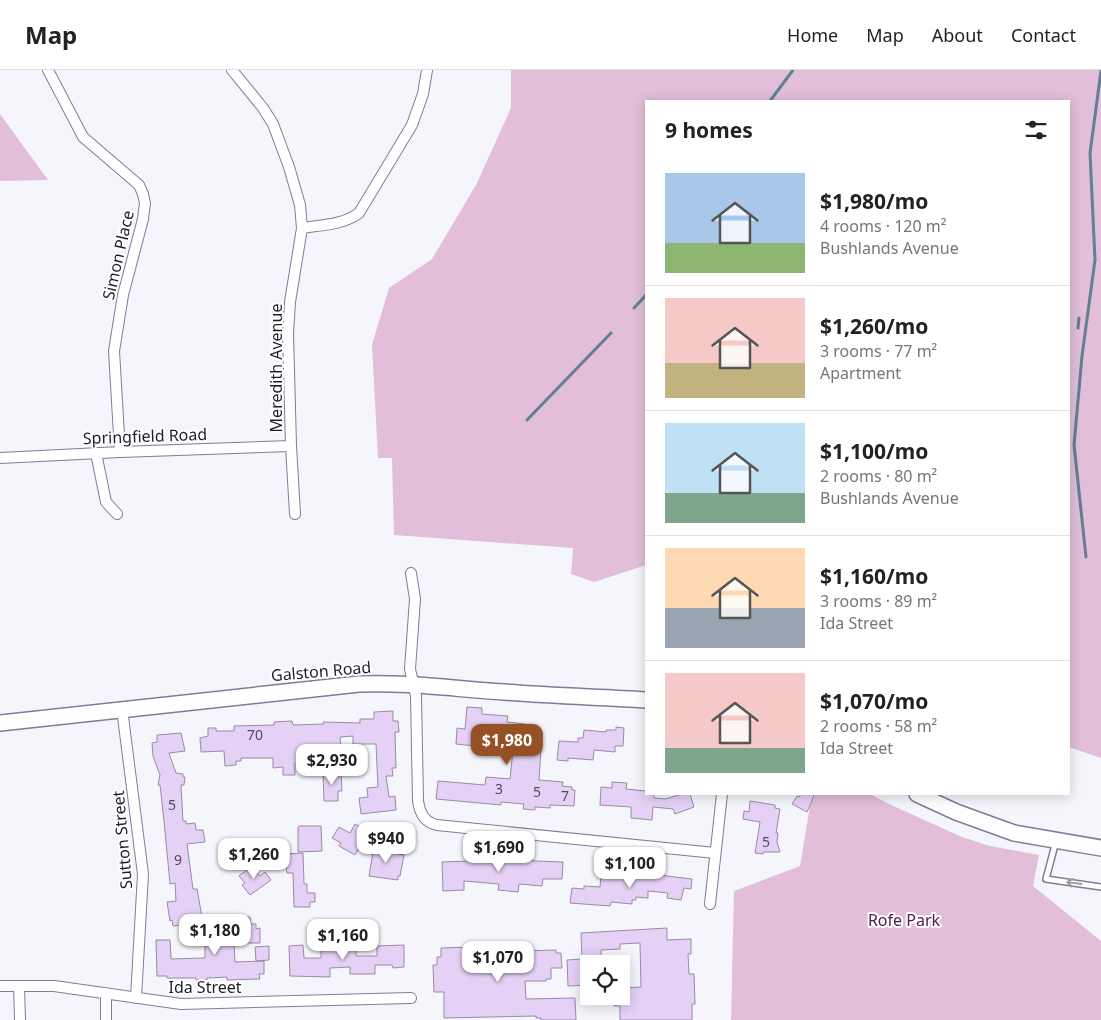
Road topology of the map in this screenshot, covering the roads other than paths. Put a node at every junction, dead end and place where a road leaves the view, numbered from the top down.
1 (48, 70) edge
2 (232, 70) edge
3 (427, 70) edge
4 (302, 228) junction
5 (291, 446) junction
6 (120, 452) junction
7 (96, 453) junction
8 (0, 458) edge
9 (117, 514) dead end
10 (295, 514) dead end
11 (411, 573) dead end
12 (414, 684) junction
13 (645, 700) edge
14 (122, 709) junction
15 (0, 723) edge
16 (722, 795) edge
17 (919, 795) edge
18 (1056, 841) junction
19 (1101, 848) edge
20 (715, 854) junction
21 (1101, 887) edge
22 (710, 904) dead end
23 (0, 986) edge
24 (19, 986) junction
25 (106, 994) junction
26 (136, 998) junction
27 (411, 998) dead end
28 (20, 1020) edge
29 (106, 1020) edge

1 - 6 street, Simon Place
2 - 4 street, Meredith Avenue
3 - 4 street
4 - 5 street, Meredith Avenue
5 - 6 street, Springfield Road
5 - 10 street, Meredith Avenue
6 - 7 street, Springfield Road
7 - 8 street, Springfield Road
7 - 9 street
11 - 12 street
12 - 13 main road, Galston Road
12 - 14 main road, Galston Road
12 - 20 street
14 - 15 main road, Galston Road
14 - 26 street, Sutton Street
16 - 20 street
17 - 18 main road
18 - 19 main road
21 -> 18 lane
20 - 22 street
23 - 24 street, Ida Street
24 - 25 street, Ida Street
24 - 28 street
25 - 26 street, Ida Street
25 - 29 street
26 - 27 street, Ida Street

